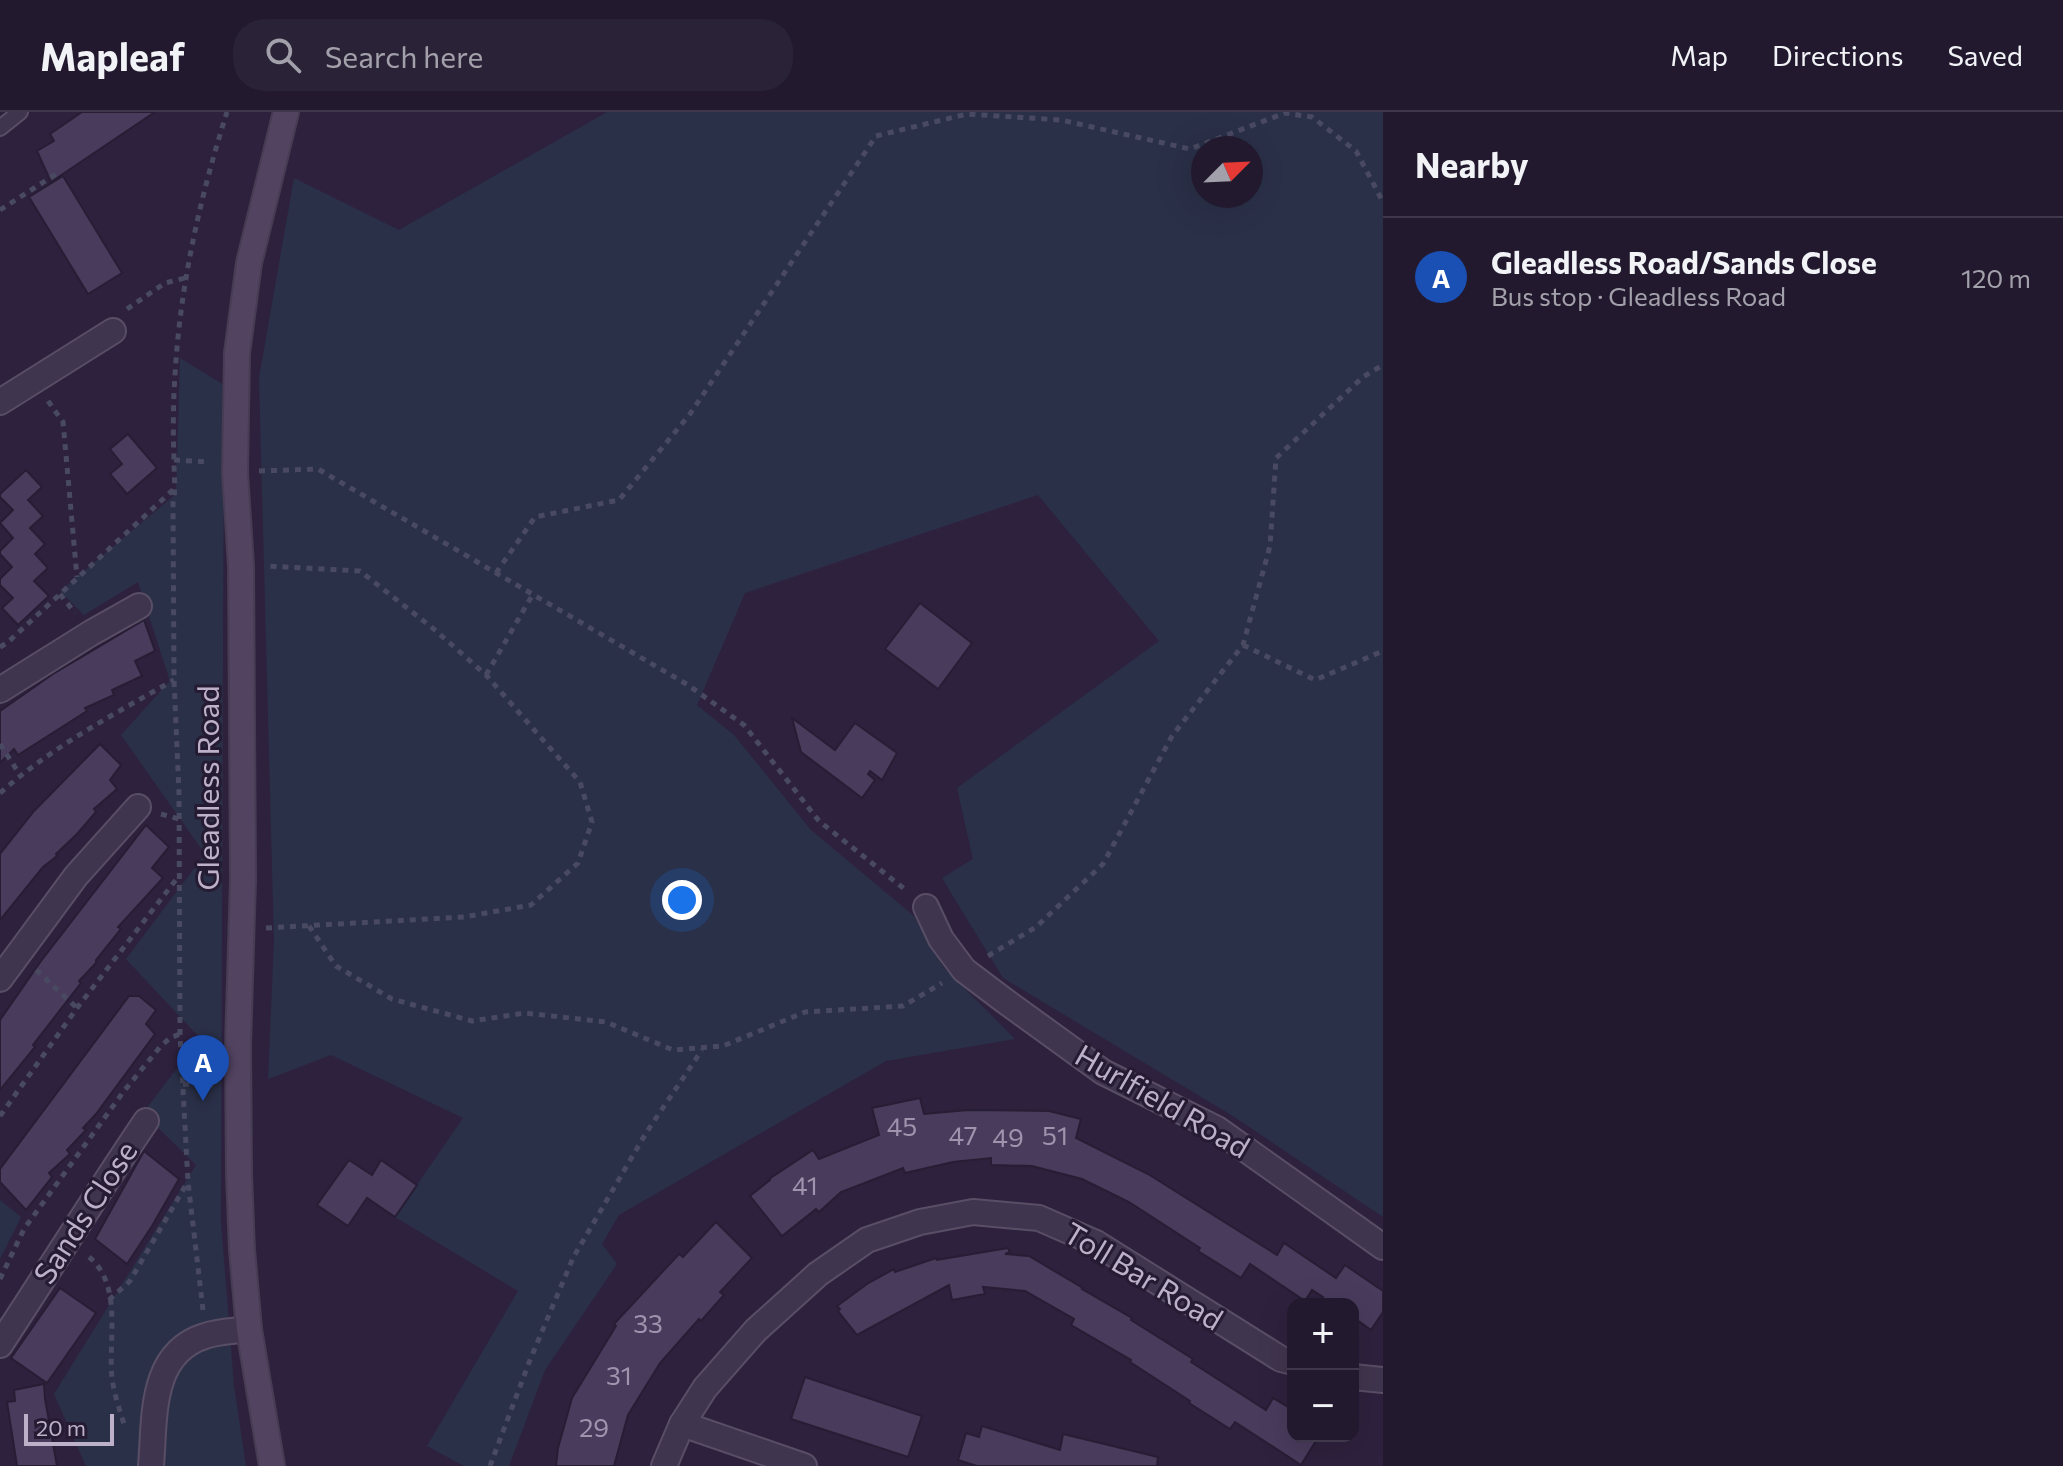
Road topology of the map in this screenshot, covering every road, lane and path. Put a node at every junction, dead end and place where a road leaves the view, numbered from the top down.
1 (20, 112) edge
2 (227, 112) edge
3 (286, 112) edge
4 (1314, 115) edge
5 (0, 128) edge
6 (56, 174) dead end
7 (1383, 202) edge
8 (0, 210) edge
9 (185, 278) junction
10 (113, 331) joint
11 (1383, 365) edge
12 (34, 381) junction
13 (0, 402) edge
14 (174, 460) junction
15 (236, 468) junction
16 (176, 488) junction
17 (241, 566) junction
18 (496, 573) junction
19 (77, 577) junction
20 (533, 594) junction
21 (139, 606) dead end
22 (1243, 645) junction
23 (0, 647) edge
24 (1383, 651) edge
25 (486, 675) junction
26 (174, 680) junction
27 (0, 690) edge
28 (0, 744) edge
29 (20, 775) junction
30 (0, 793) edge
31 (138, 807) dead end
32 (179, 876) junction
33 (926, 907) joint
34 (309, 926) junction
35 (241, 929) junction
36 (18, 953) junction
37 (964, 970) junction
38 (0, 979) edge
39 (77, 1008) junction
40 (180, 1034) junction
41 (702, 1049) junction
42 (0, 1116) edge
43 (146, 1121) dead end
44 (188, 1182) junction
45 (68, 1240) junction
46 (1383, 1247) edge
47 (0, 1254) edge
48 (11, 1255) junction
49 (0, 1279) edge
50 (109, 1300) junction
51 (249, 1329) junction
52 (206, 1335) junction
53 (0, 1345) edge
54 (1287, 1360) edge
55 (1359, 1378) edge
56 (1383, 1380) edge
57 (682, 1424) junction
58 (127, 1433) dead end
59 (151, 1466) edge
60 (272, 1466) edge
61 (490, 1466) edge
62 (664, 1466) edge
63 (804, 1466) edge

1 - 5 lane
2 - 9 path
3 - 15 main road, Gleadless Road
4 - 7 path
4 - 18 path
6 - 8 path
9 - 10 path
9 - 14 path
10 - 12 street
11 - 22 path
12 - 13 street
12 - 19 path
14 - 15 path
14 - 16 path
15 - 17 main road, Gleadless Road
15 - 18 path
16 - 19 path
16 - 26 path
17 - 25 path
17 - 35 main road, Gleadless Road
18 - 20 path
19 - 23 path
20 - 25 path
20 - 33 path
21 - 27 street
22 - 24 path
22 - 37 path
25 - 34 path
26 - 29 path
26 - 32 path
28 - 29 path
29 - 30 path
31 - 36 street
32 - 39 path
32 - 40 path
33 - 37 street, Hurlfield Road
34 - 35 path
34 - 41 path
35 - 51 main road, Gleadless Road
36 - 38 street
36 - 39 path
37 - 41 path
37 - 46 street, Hurlfield Road
39 - 42 path
40 - 44 path
40 - 48 path
41 - 61 path
43 - 45 street, Sands Close
44 - 50 path
44 - 52 path
45 - 50 path
45 - 53 street, Sands Close
47 - 48 path
48 - 49 path
50 - 58 path
51 - 52 street
51 - 60 main road, Gleadless Road
52 - 59 street
54 - 57 street, Toll Bar Road
55 - 56 street
57 - 62 street, Toll Bar Road
57 - 63 street

